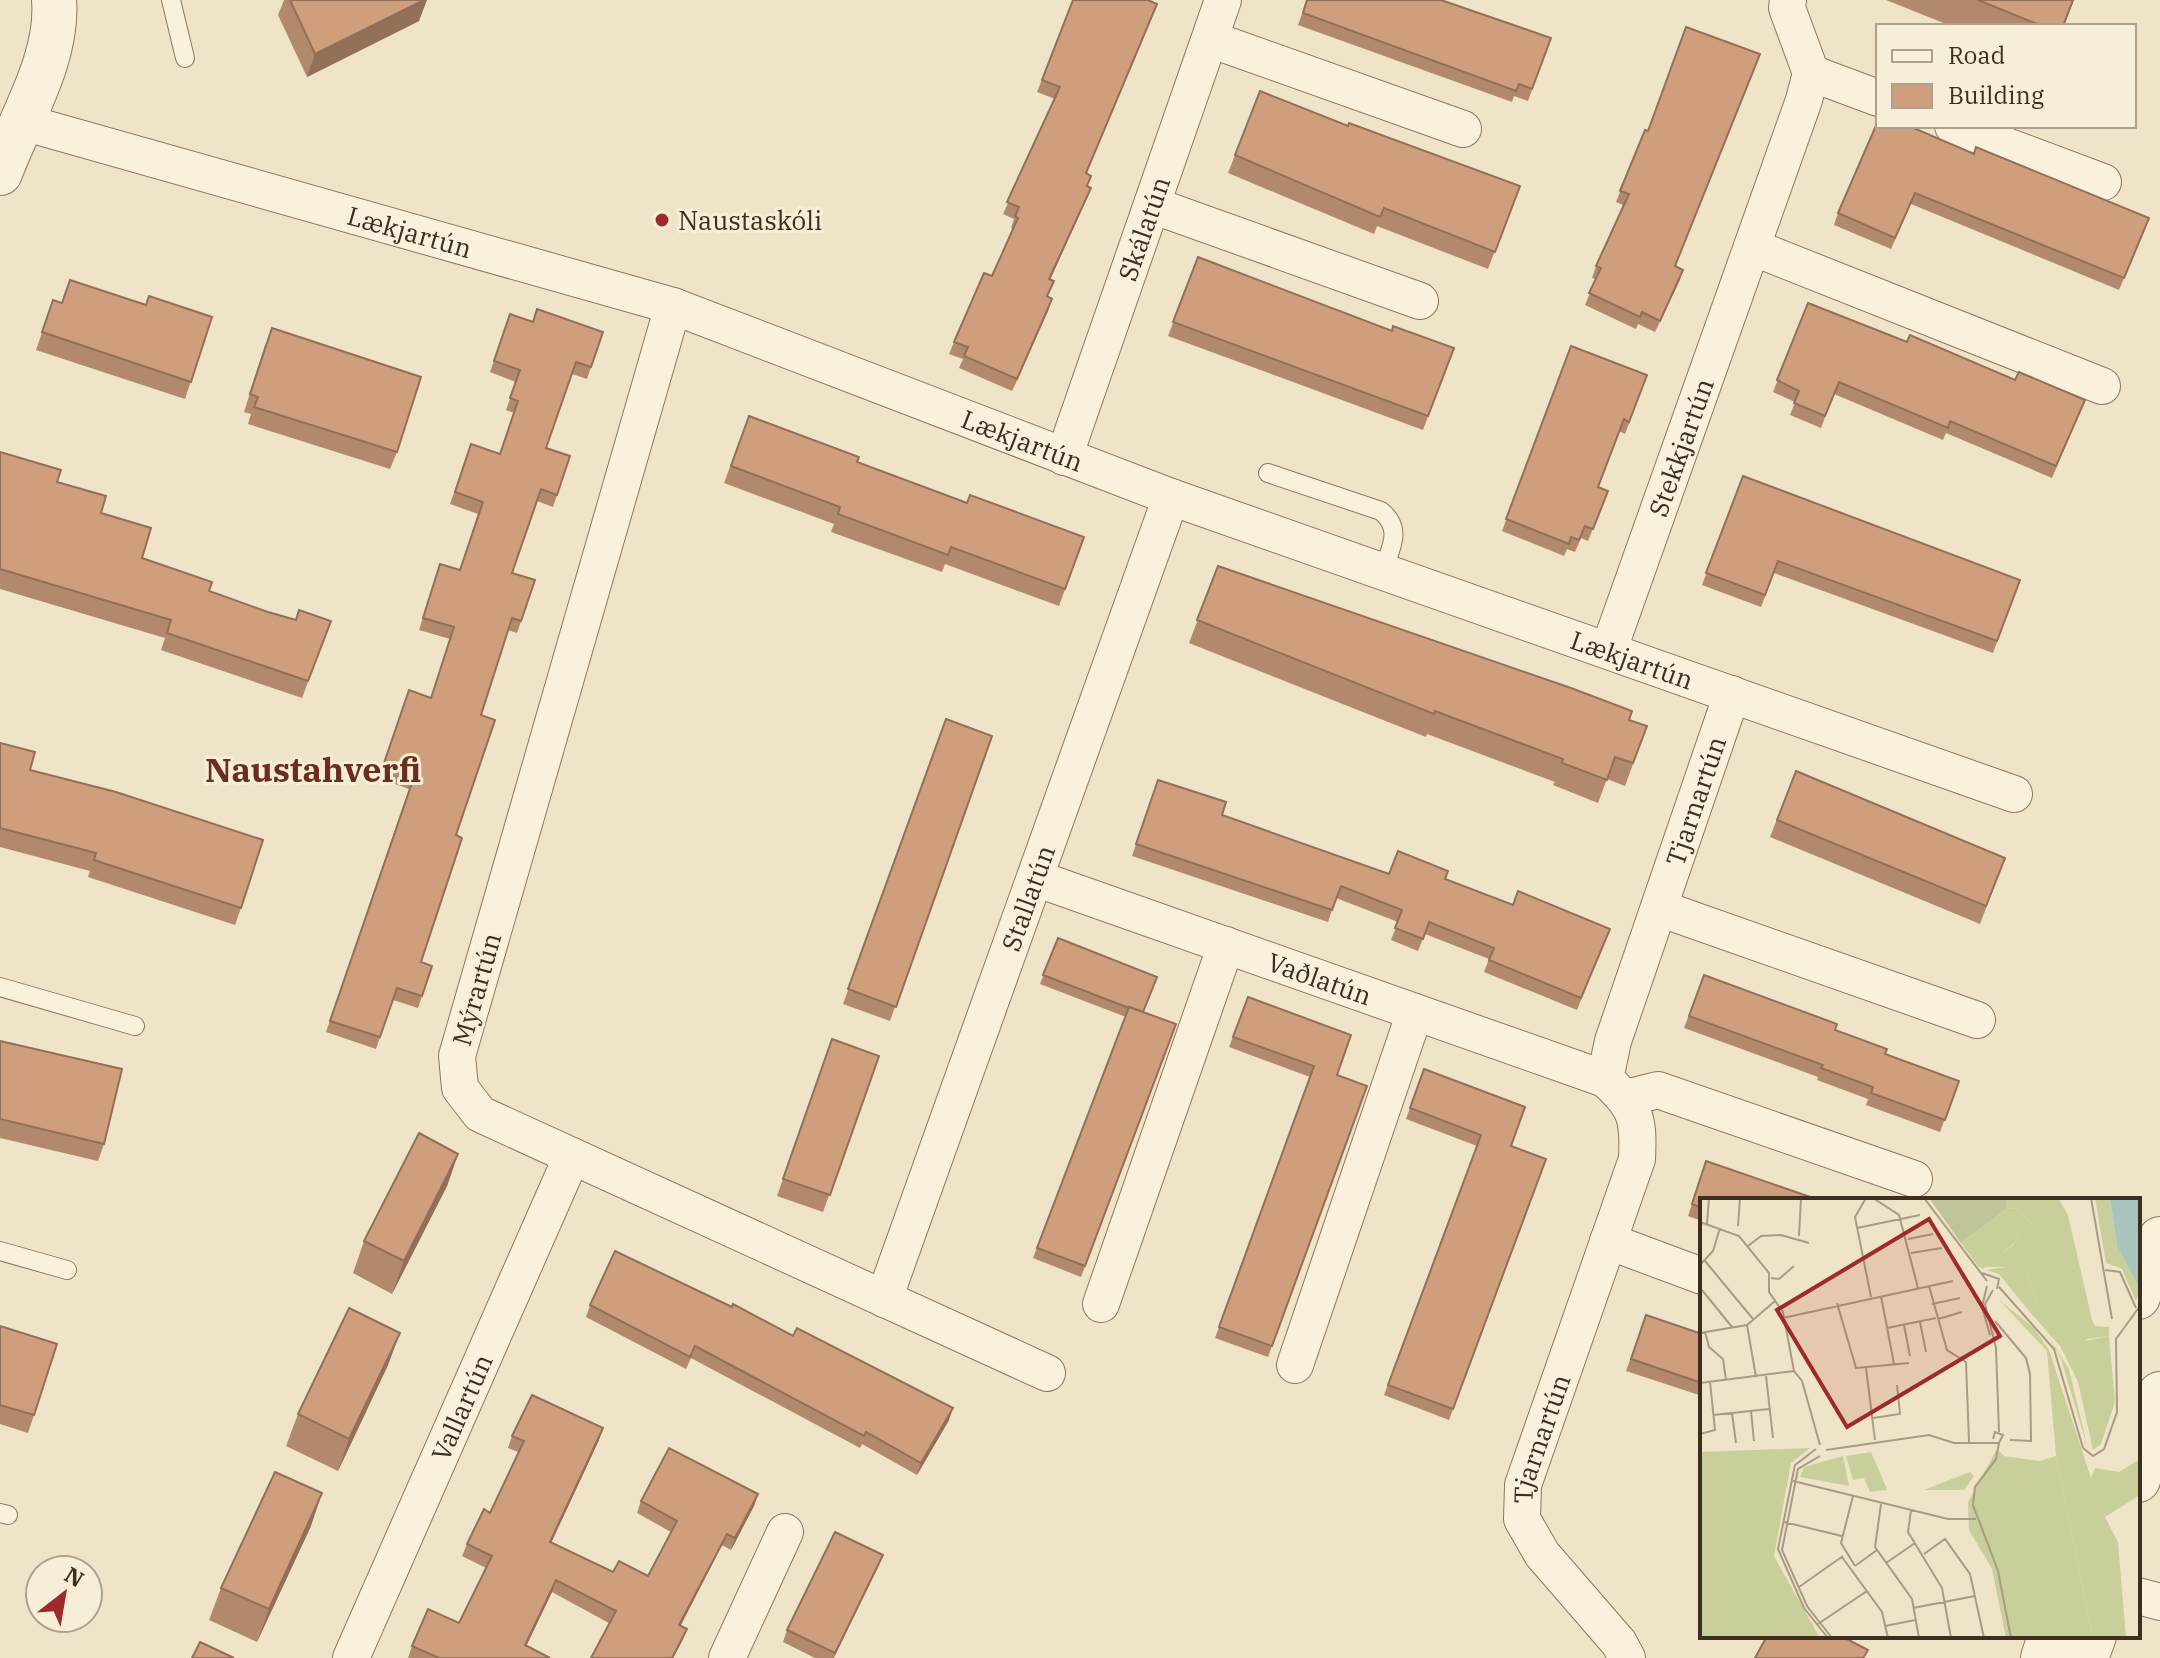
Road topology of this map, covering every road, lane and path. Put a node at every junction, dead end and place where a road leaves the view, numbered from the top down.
1 (54, 0) edge
2 (171, 0) edge
3 (1223, 0) edge
4 (1788, 0) edge
5 (1210, 39) junction
6 (185, 58) dead end
7 (1811, 73) junction
8 (1876, 97) edge
9 (19, 121) junction
10 (1958, 128) edge
11 (1463, 129) dead end
12 (0, 173) edge
13 (2103, 182) dead end
14 (1152, 205) junction
15 (1752, 247) junction
16 (1420, 301) dead end
17 (673, 306) junction
18 (2102, 386) dead end
19 (1064, 457) junction
20 (1268, 473) dead end
21 (1171, 497) junction
22 (1383, 571) junction
23 (1609, 649) junction
24 (1732, 694) junction
25 (2014, 794) dead end
26 (1035, 878) junction
27 (1659, 908) junction
28 (1226, 945) junction
29 (0, 987) edge
30 (1415, 1012) junction
31 (1977, 1020) dead end
32 (135, 1026) dead end
33 (1616, 1088) junction
34 (572, 1156) junction
35 (1914, 1179) dead end
36 (2160, 1239) edge
37 (1608, 1241) junction
38 (0, 1251) edge
39 (67, 1270) dead end
40 (1700, 1275) edge
41 (2140, 1290) edge
42 (884, 1299) junction
43 (1101, 1304) dead end
44 (1295, 1365) dead end
45 (1047, 1373) dead end
46 (2160, 1394) edge
47 (2140, 1472) edge
48 (785, 1532) dead end
49 (2140, 1597) edge
50 (2160, 1602) edge
51 (2049, 1638) edge
52 (2093, 1638) edge
53 (351, 1658) edge
54 (727, 1658) edge
55 (1627, 1658) edge
56 (2043, 1658) edge
57 (2086, 1658) edge

1 - 9 street
2 - 6 lane
3 - 5 street, Skálatún
4 - 7 street
5 - 11 street
5 - 14 street, Skálatún
7 - 8 street
7 - 15 street, Stekkjartún
9 - 12 street
9 - 17 street, Lækjartún
10 - 13 street
14 - 16 street
14 - 19 street, Skálatún
15 - 18 street
15 - 23 street, Stekkjartún
17 - 19 street, Lækjartún
17 - 34 street, Mýrartún
19 - 21 street, Lækjartún
20 - 22 lane
21 - 22 street, Lækjartún
21 - 26 street, Stallatún
22 - 23 street, Lækjartún
23 - 24 street, Lækjartún
24 - 25 street, Lækjartún
24 - 27 street, Tjarnartún
26 - 28 street, Vaðlatún
26 - 42 street, Stallatún
27 - 31 street
27 - 33 street, Tjarnartún
28 - 30 street, Vaðlatún
28 - 43 street
29 - 32 lane
30 - 33 street, Vaðlatún
30 - 44 street
33 - 35 street
33 - 37 street, Tjarnartún
34 - 42 street, Mýrartún
34 - 53 street, Vallartún
36 - 41 street
37 - 40 street
37 - 55 street, Tjarnartún
38 - 39 lane
42 - 45 street, Mýrartún
46 - 47 street
48 - 54 street
49 - 50 street
51 - 56 street
52 - 57 street

